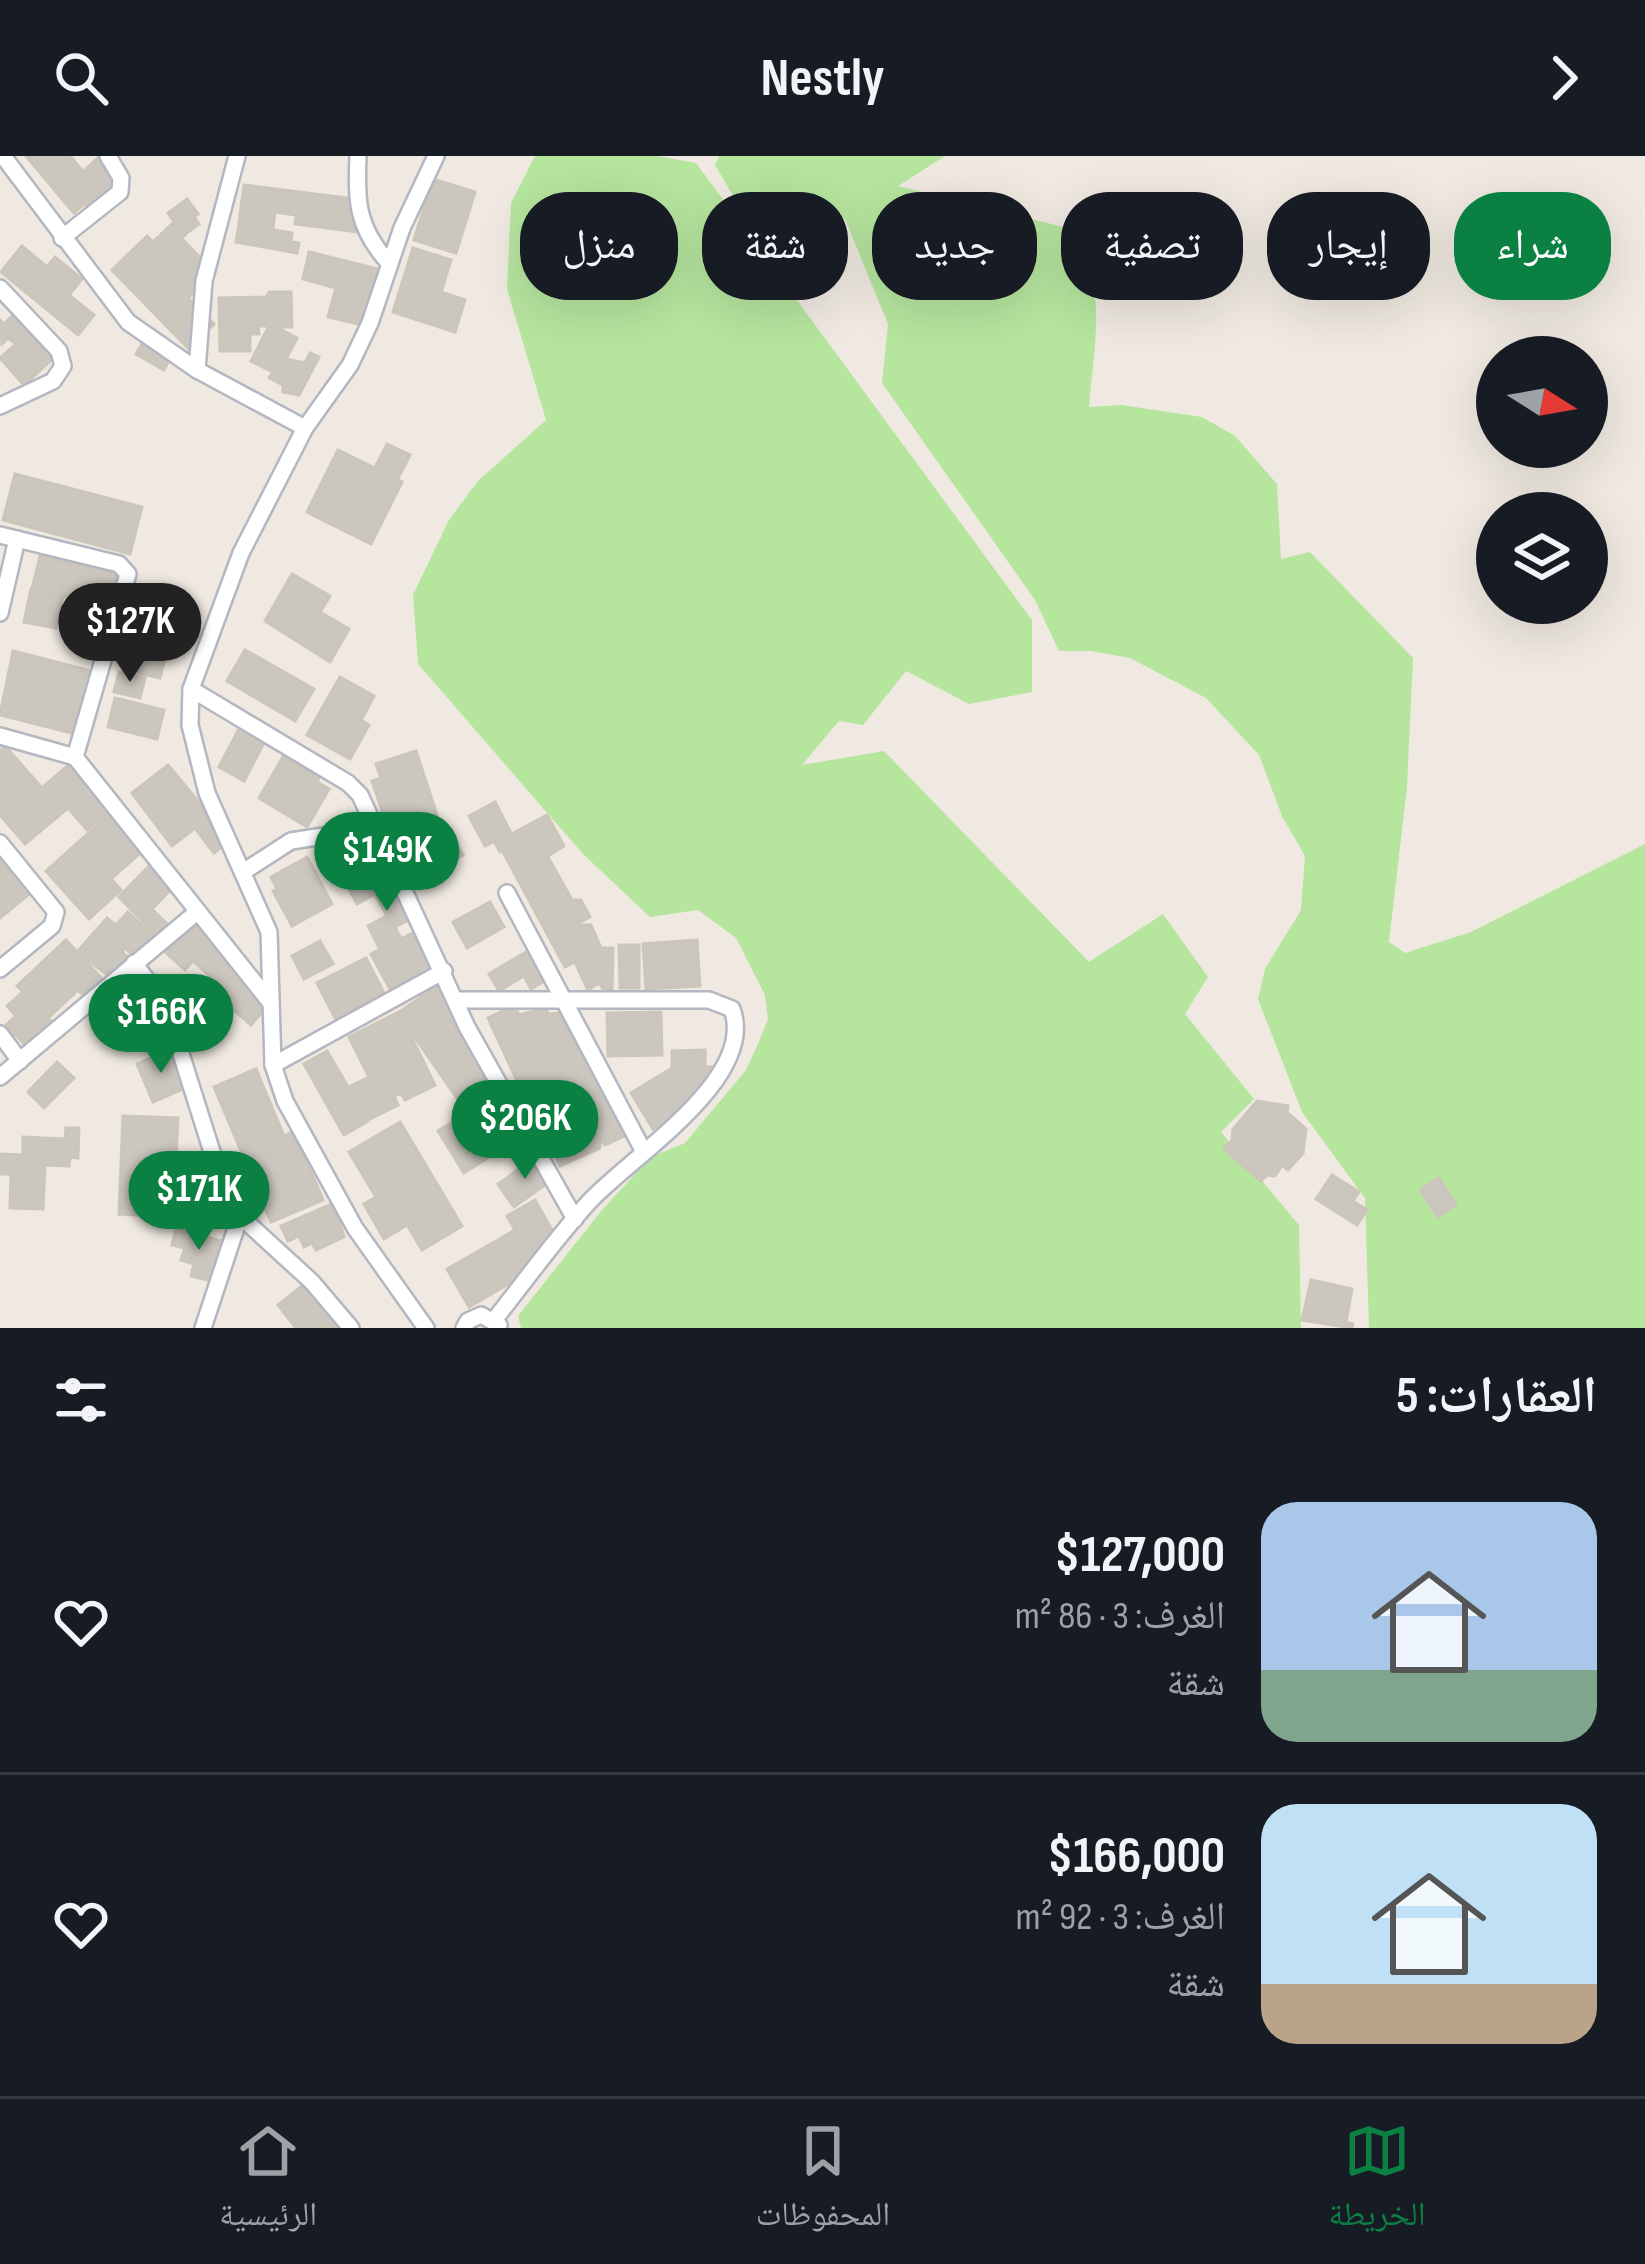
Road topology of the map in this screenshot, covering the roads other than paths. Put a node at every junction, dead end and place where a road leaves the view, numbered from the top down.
1 (3, 156) edge
2 (108, 156) edge
3 (237, 156) edge
4 (358, 156) edge
5 (436, 156) edge
6 (62, 238) junction
7 (388, 262) junction
8 (0, 288) edge
9 (197, 370) junction
10 (0, 406) edge
11 (305, 428) junction
12 (9, 537) edge
13 (0, 613) edge
14 (191, 689) junction
15 (0, 736) edge
16 (75, 757) junction
17 (376, 828) junction
18 (0, 843) edge
19 (243, 872) junction
20 (507, 893) dead end
21 (197, 912) junction
22 (134, 963) junction
23 (0, 968) edge
24 (444, 971) junction
25 (457, 1000) junction
26 (562, 1000) junction
27 (270, 1002) junction
28 (0, 1034) edge
29 (20, 1061) junction
30 (273, 1065) junction
31 (0, 1077) edge
32 (644, 1152) junction
33 (240, 1216) junction
34 (575, 1219) junction
35 (498, 1324) edge
36 (202, 1328) edge
37 (351, 1328) edge
38 (426, 1328) edge
39 (464, 1328) edge

1 - 6 street
2 - 6 street
3 - 9 street
4 - 7 street
5 - 7 street
6 - 9 street
7 - 11 street
8 - 10 street
9 - 11 street
11 - 14 street
12 - 13 street
12 - 16 street
14 - 17 street
14 - 19 street
15 - 16 street
16 - 21 street
17 - 19 street
17 - 24 street
18 - 23 street
19 - 27 street
20 - 26 street
21 - 22 street
21 - 27 street
22 - 29 street
22 - 33 street
24 - 25 street
24 - 30 street
25 - 26 street
25 - 34 street
26 - 32 street
26 - 32 street
27 - 30 street
28 - 29 street
29 - 31 street
30 - 38 street
32 - 34 street
33 - 36 street
33 - 37 street
34 - 35 street
35 - 39 street

